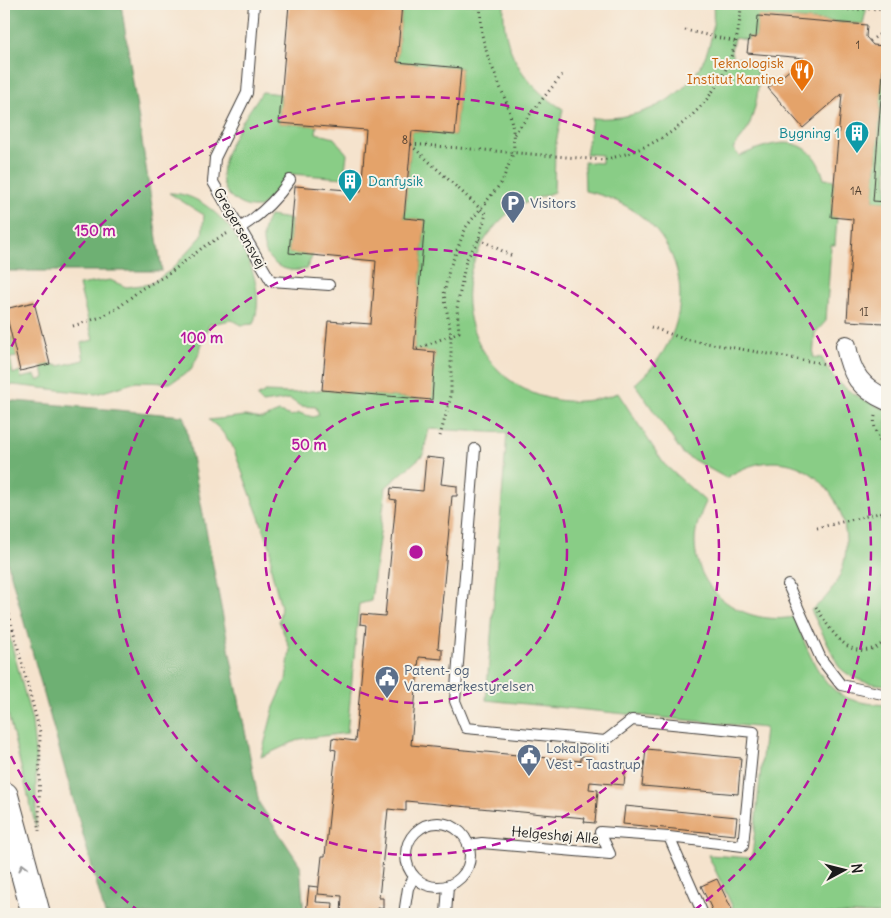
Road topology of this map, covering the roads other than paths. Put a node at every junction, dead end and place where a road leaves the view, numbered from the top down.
1 (254, 4) edge
2 (290, 180) dead end
3 (240, 228) junction
4 (329, 285) dead end
5 (848, 356) road end
6 (883, 398) edge
7 (475, 449) dead end
8 (788, 585) dead end
9 (887, 695) edge
10 (4, 796) edge
11 (669, 837) junction
12 (468, 845) junction
13 (414, 876) junction
14 (448, 886) junction
15 (36, 914) edge
16 (404, 914) edge
17 (446, 914) edge
18 (703, 914) edge

1 - 3 lane, Gregersensvej
2 - 3 lane
3 - 4 lane, Gregersensvej
5 - 6 street
7 - 11 lane
8 - 9 lane
15 -> 10 main road
11 - 12 lane, Helgeshøj Alle
11 - 18 lane
12 - 13 lane
12 - 14 lane
13 - 14 lane
13 - 16 lane
14 - 17 lane

